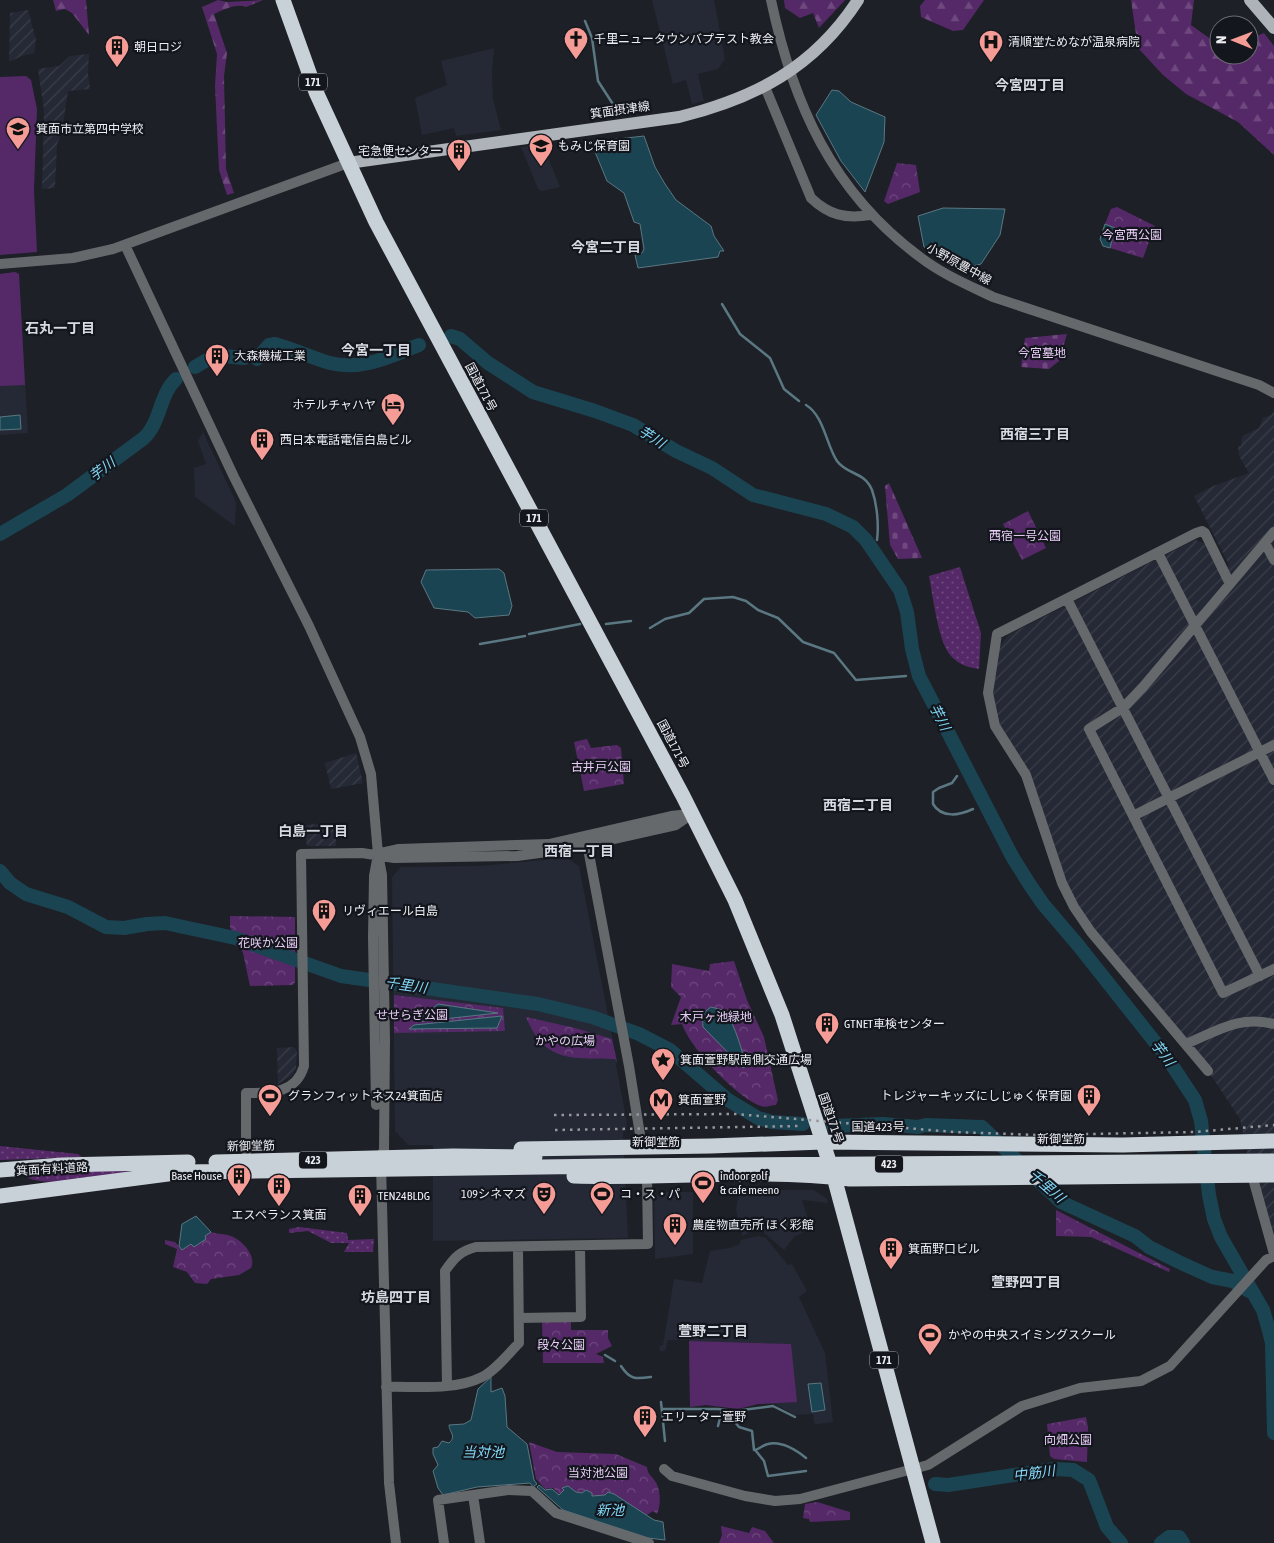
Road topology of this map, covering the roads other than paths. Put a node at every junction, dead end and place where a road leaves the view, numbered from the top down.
1 (283, 0) edge
2 (771, 0) edge
3 (858, 0) edge
4 (1250, 0) edge
5 (1274, 28) edge
6 (765, 87) junction
7 (348, 162) junction
8 (870, 215) junction
9 (126, 245) junction
10 (0, 264) edge
11 (1274, 393) edge
12 (1274, 532) edge
13 (1265, 543) junction
14 (1158, 553) junction
15 (1274, 560) edge
16 (1230, 584) junction
17 (1067, 599) junction
18 (1195, 626) junction
19 (1124, 707) junction
20 (1274, 744) edge
21 (1260, 752) junction
22 (1274, 780) edge
23 (1169, 798) junction
24 (692, 814) junction
25 (1134, 816) junction
26 (586, 841) junction
27 (378, 854) junction
28 (1274, 969) edge
29 (1260, 976) junction
30 (1274, 1024) edge
31 (1186, 1044) junction
32 (1208, 1071) dead end
33 (1274, 1141) edge
34 (823, 1142) junction
35 (642, 1147) junction
36 (1274, 1153) edge
37 (453, 1156) junction
38 (1206, 1158) junction
39 (743, 1160) junction
40 (246, 1161) junction
41 (1274, 1161) edge
42 (0, 1164) edge
43 (381, 1164) junction
44 (39, 1166) junction
45 (478, 1168) junction
46 (0, 1170) edge
47 (1274, 1174) edge
48 (1252, 1175) junction
49 (834, 1177) junction
50 (647, 1178) junction
51 (106, 1182) junction
52 (0, 1186) edge
53 (0, 1196) edge
54 (580, 1246) junction
55 (518, 1247) junction
56 (1274, 1255) edge
57 (519, 1318) junction
58 (447, 1386) junction
59 (386, 1387) junction
60 (664, 1469) dead end
61 (913, 1470) junction
62 (473, 1495) junction
63 (396, 1543) edge
64 (444, 1543) edge
65 (480, 1543) edge
66 (649, 1543) edge
67 (933, 1543) edge

1 - 7 highway, 国道171号 / 171
2 - 8 street, 小野原豊中線
3 - 6 main road, 箕面摂津線
4 - 5 main road
6 - 7 main road, 箕面摂津線
6 - 8 street
7 - 9 street
7 - 24 highway, 国道171号 / 171
8 - 11 street, 小野原豊中線
9 - 10 street
9 - 27 street
12 - 13 street
13 - 15 street
13 - 16 street
14 - 16 street
14 - 17 street
14 - 18 street
16 - 18 street
17 - 19 street
17 - 31 street
18 - 19 street
18 - 21 street
19 - 23 street
19 - 25 street
20 - 21 street
21 - 22 street
21 - 23 street
23 - 25 street
23 - 29 street
24 - 26 street
24 - 34 highway, 国道171号 / 171
25 - 29 street
26 - 27 street
26 - 35 street
27 - 40 street
27 - 43 street
28 - 29 street
30 - 31 street
31 - 32 street
33 - 38 highway, 国道423号 / 423
34 - 35 highway, 国道423号 / 423
34 - 38 highway, 国道423号 / 423
34 - 49 highway, 国道171号 / 171
35 - 37 highway, 国道423号 / 423
36 - 38 highway, 新御堂筋 / 423
37 - 39 highway, 新御堂筋 / 423
37 - 43 highway, 新御堂筋 / 423
38 - 39 highway, 新御堂筋 / 423
38 - 41 highway, 新御堂筋 / 423
38 - 48 highway, 国道423号 / 423
38 - 49 highway, 国道423号 / 423
39 - 45 highway, 新御堂筋 / 423
40 - 43 highway, 新御堂筋 / 423
40 - 44 highway, 新御堂筋 / 423
42 - 44 highway, 423
43 - 45 highway, 新御堂筋 / 423
43 - 51 highway, 新御堂筋 / 423
43 - 59 street
44 - 46 highway, 箕面有料道路 / 423
45 - 50 highway, 国道423号 / 423
47 - 48 highway, 国道423号 / 423
48 - 56 street
49 - 50 highway, 国道423号 / 423
49 - 61 highway, 国道171号 / 171
50 - 54 street
51 - 52 highway, 箕面有料道路 / 423
51 - 53 highway, 423
54 - 55 street
54 - 57 street
55 - 57 street
55 - 58 street
56 - 61 street
57 - 58 street
58 - 59 street
59 - 63 street
60 - 61 street
61 - 67 highway, 国道171号 / 171
62 - 64 street
62 - 65 street
62 - 66 street

